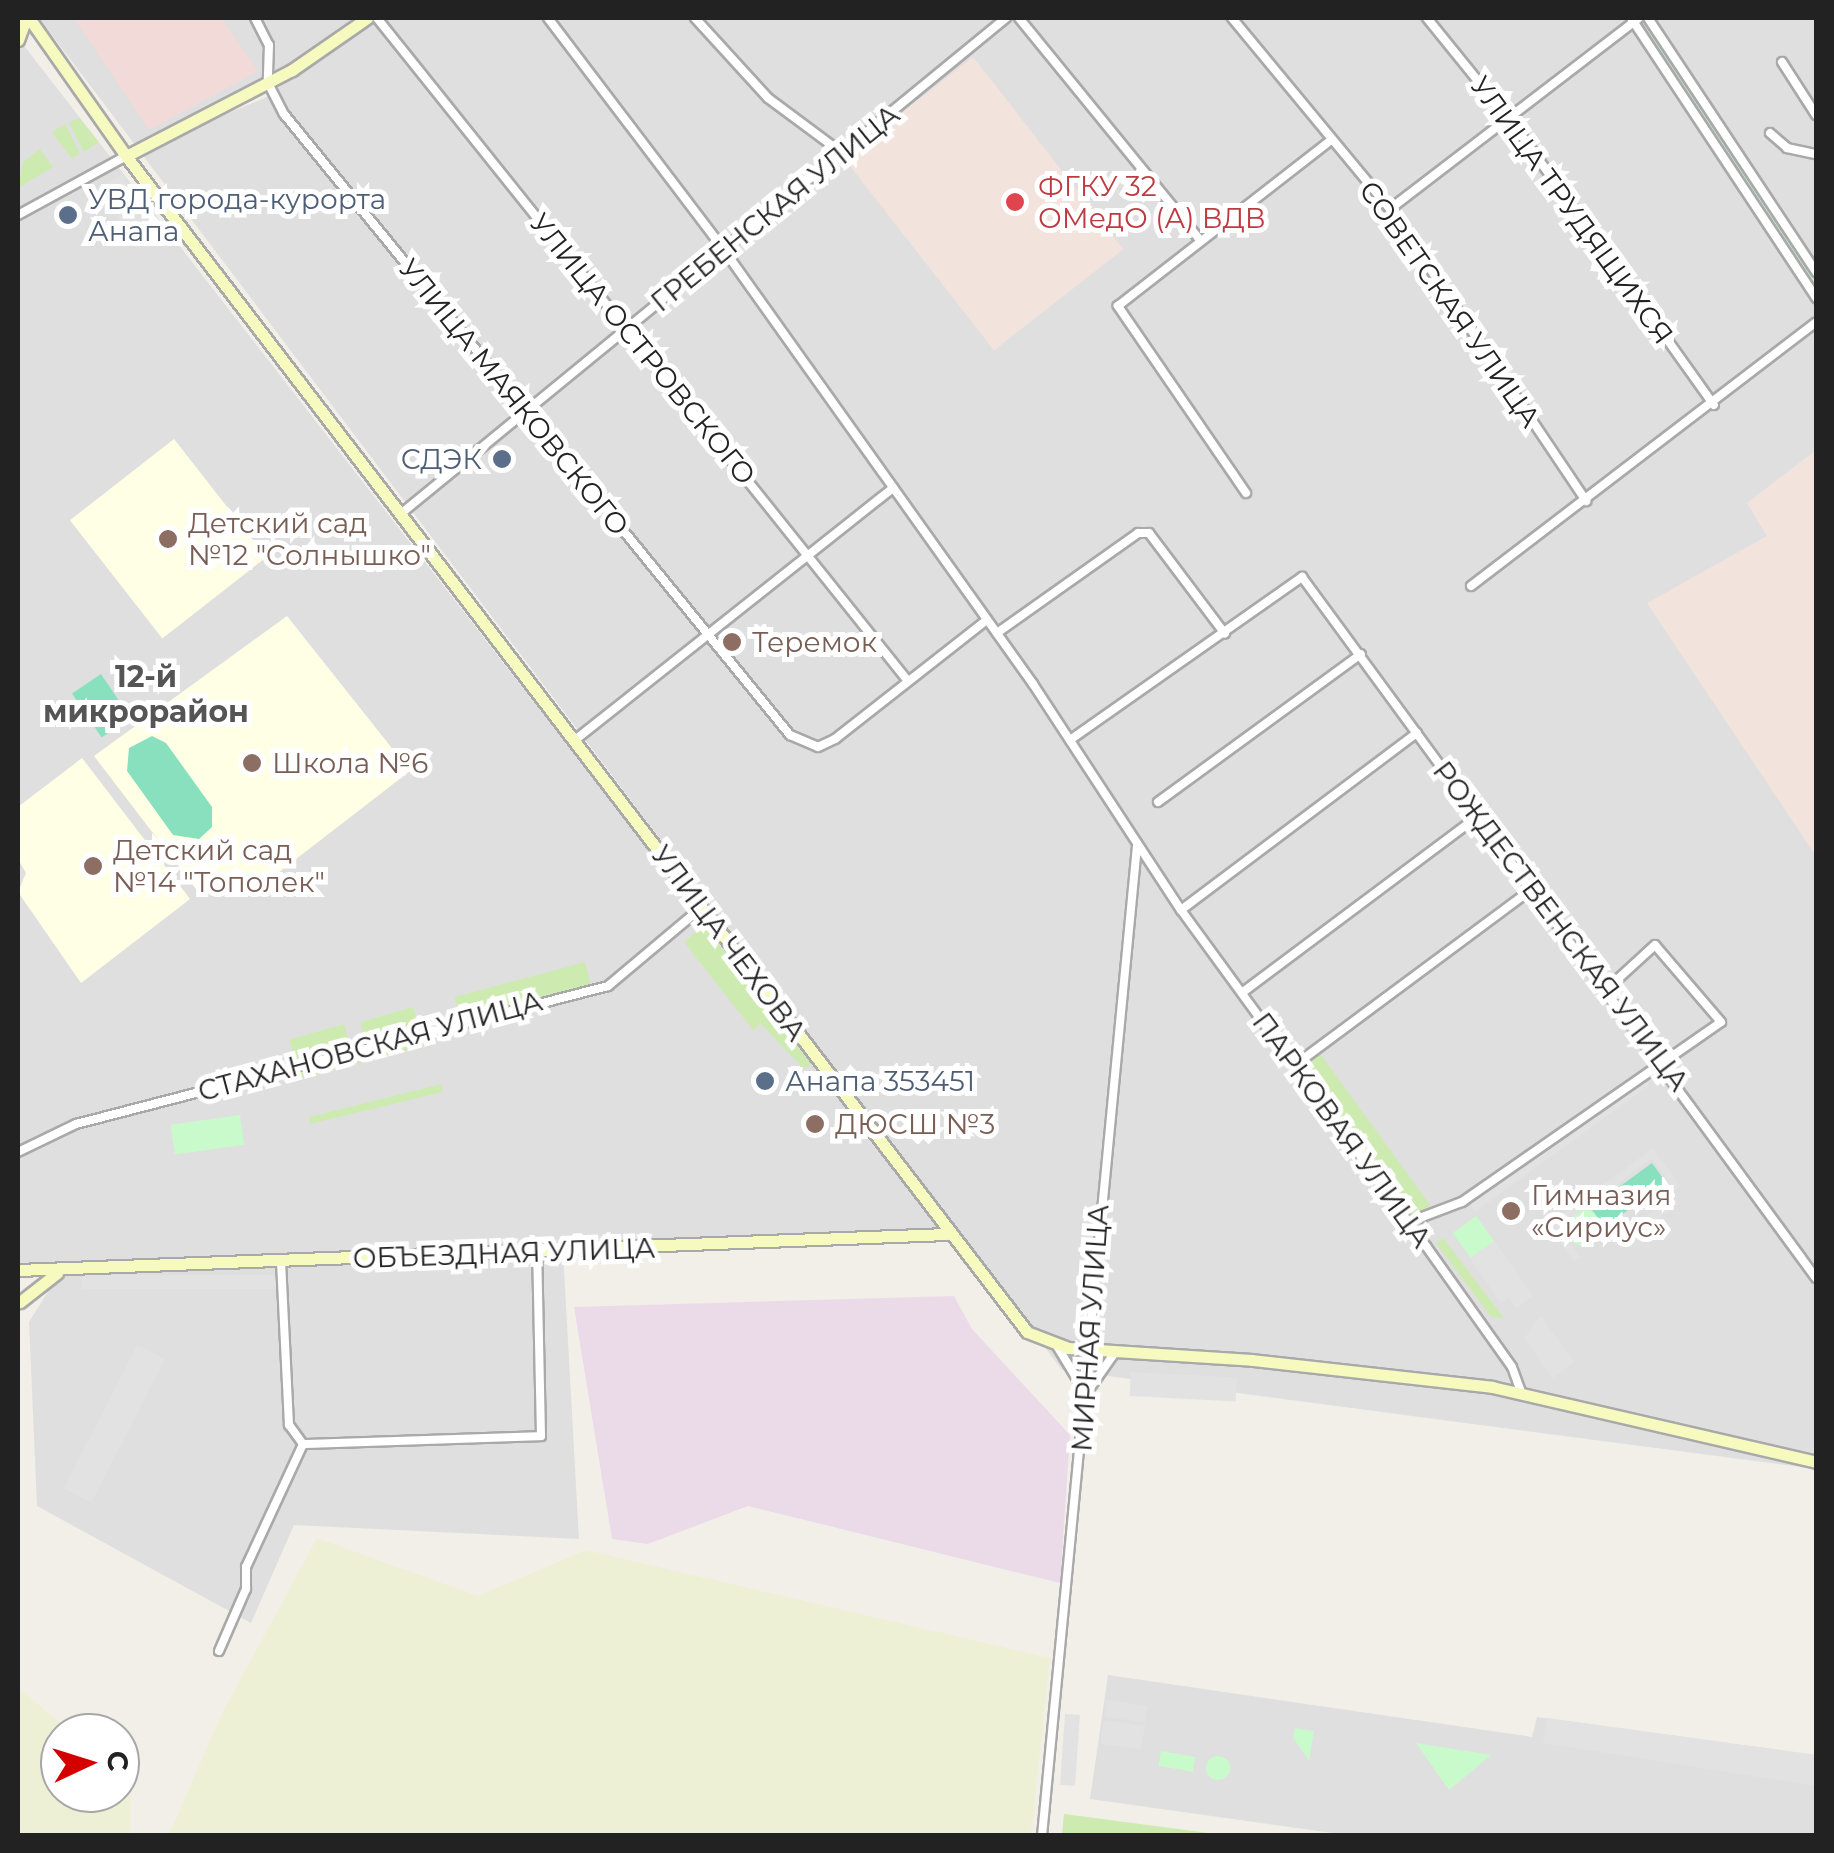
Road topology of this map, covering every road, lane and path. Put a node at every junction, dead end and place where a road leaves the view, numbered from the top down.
1 (27, 18) edge
2 (255, 18) edge
3 (367, 18) edge
4 (378, 18) edge
5 (548, 18) edge
6 (694, 18) edge
7 (1006, 18) edge
8 (1019, 18) edge
9 (1232, 18) edge
10 (1427, 18) edge
11 (1648, 18) edge
12 (1635, 19) edge
13 (18, 40) edge
14 (1782, 62) dead end
15 (268, 83) junction
16 (1816, 115) edge
17 (1508, 118) junction
18 (1770, 133) dead end
19 (1331, 140) junction
20 (842, 153) junction
21 (1816, 154) edge
22 (126, 156) junction
23 (1390, 209) junction
24 (18, 215) edge
25 (1199, 238) junction
26 (724, 250) junction
27 (1816, 272) edge
28 (1816, 298) edge
29 (1816, 322) edge
30 (625, 331) junction
31 (1714, 404) junction
32 (525, 411) junction
33 (893, 488) junction
34 (1246, 493) dead end
35 (1586, 501) junction
36 (403, 512) junction
37 (807, 554) junction
38 (1471, 586) dead end
39 (987, 620) junction
40 (997, 634) junction
41 (1225, 634) junction
42 (708, 635) junction
43 (1360, 654) junction
44 (908, 681) junction
45 (1418, 733) junction
46 (575, 740) junction
47 (1070, 740) junction
48 (1158, 802) dead end
49 (1478, 816) junction
50 (1137, 843) junction
51 (1532, 889) junction
52 (702, 907) junction
53 (1181, 910) junction
54 (1606, 989) junction
55 (1242, 992) junction
56 (1664, 1063) junction
57 (1295, 1065) junction
58 (18, 1152) edge
59 (1409, 1222) junction
60 (946, 1234) junction
61 (536, 1252) junction
62 (281, 1262) junction
63 (18, 1272) edge
64 (61, 1272) junction
65 (1816, 1278) edge
66 (19, 1304) edge
67 (1056, 1346) junction
68 (1090, 1350) junction
69 (1117, 1351) junction
70 (1522, 1392) junction
71 (1087, 1397) junction
72 (303, 1444) junction
73 (1816, 1462) edge
74 (219, 1652) dead end
75 (1042, 1836) edge

1 - 13 main road
1 - 22 main road, УЛИЦА ЧЕХОВА
2 - 15 street, УЛИЦА МАЯКОВСКОГО
3 - 15 main road
4 - 30 street, УЛИЦА ОСТРОВСКОГО
5 - 26 street, ПАРКОВАЯ УЛИЦА
6 - 20 street
7 - 20 street, ГРЕБЕНСКАЯ УЛИЦА
8 - 25 street
9 - 19 street, СОВЕТСКАЯ УЛИЦА
10 - 17 street, УЛИЦА ТРУДЯЩИХСЯ
11 - 27 street
12 - 17 street
12 - 28 street
14 - 16 street
15 - 22 main road
15 - 32 street, УЛИЦА МАЯКОВСКОГО
17 - 23 street
17 - 31 street, УЛИЦА ТРУДЯЩИХСЯ
18 - 21 street
19 - 23 street, СОВЕТСКАЯ УЛИЦА
19 - 25 street
20 - 26 street, ГРЕБЕНСКАЯ УЛИЦА
22 - 24 street
22 - 36 main road, УЛИЦА ЧЕХОВА
23 - 35 street, СОВЕТСКАЯ УЛИЦА
25 - 34 street
26 - 30 street, ГРЕБЕНСКАЯ УЛИЦА
26 - 33 street, ПАРКОВАЯ УЛИЦА
29 - 31 street
30 - 32 street, ГРЕБЕНСКАЯ УЛИЦА
30 - 37 street, УЛИЦА ОСТРОВСКОГО
31 - 35 street
32 - 36 street, ГРЕБЕНСКАЯ УЛИЦА
32 - 42 street, УЛИЦА МАЯКОВСКОГО
33 - 37 street
33 - 39 street, ПАРКОВАЯ УЛИЦА
35 - 38 street
36 - 46 main road, УЛИЦА ЧЕХОВА
37 - 42 street
37 - 44 street, УЛИЦА ОСТРОВСКОГО
39 - 40 street, ПАРКОВАЯ УЛИЦА
39 - 44 street
40 - 41 street
40 - 47 street, ПАРКОВАЯ УЛИЦА
41 - 43 street, РОЖДЕСТВЕНСКАЯ УЛИЦА
41 - 47 street
42 - 44 street, УЛИЦА МАЯКОВСКОГО
42 - 46 street
43 - 45 street, РОЖДЕСТВЕНСКАЯ УЛИЦА
43 - 48 street
45 - 49 street, РОЖДЕСТВЕНСКАЯ УЛИЦА
45 - 53 street
46 - 52 main road, УЛИЦА ЧЕХОВА
47 - 50 street, ПАРКОВАЯ УЛИЦА
49 - 51 street, РОЖДЕСТВЕНСКАЯ УЛИЦА
49 - 55 street
50 - 53 street, ПАРКОВАЯ УЛИЦА
50 - 68 street, МИРНАЯ УЛИЦА
51 - 54 street, РОЖДЕСТВЕНСКАЯ УЛИЦА
51 - 57 street
52 - 58 street, СТАХАНОВСКАЯ УЛИЦА
52 - 60 main road, УЛИЦА ЧЕХОВА
53 - 55 street, ПАРКОВАЯ УЛИЦА
54 - 56 street, РОЖДЕСТВЕНСКАЯ УЛИЦА
54 - 56 street
55 - 57 street, ПАРКОВАЯ УЛИЦА
56 - 59 street
56 - 65 street, РОЖДЕСТВЕНСКАЯ УЛИЦА
57 - 59 street, ПАРКОВАЯ УЛИЦА
59 - 70 street, ПАРКОВАЯ УЛИЦА
60 - 61 main road, ОБЪЕЗДНАЯ УЛИЦА
60 - 67 main road, УЛИЦА ЧЕХОВА
61 - 62 main road, ОБЪЕЗДНАЯ УЛИЦА
61 - 72 street
62 - 64 main road, ОБЪЕЗДНАЯ УЛИЦА
62 - 72 street
63 - 64 main road, ОБЪЕЗДНАЯ УЛИЦА
63 - 66 main road
64 - 66 main road
67 - 68 main road, УЛИЦА ЧЕХОВА
67 - 71 street
68 - 69 main road, УЛИЦА ЧЕХОВА
68 - 71 street, МИРНАЯ УЛИЦА
69 - 70 main road, УЛИЦА ЧЕХОВА
69 - 71 street
70 - 73 main road
71 - 75 street, МИРНАЯ УЛИЦА
72 - 74 street

